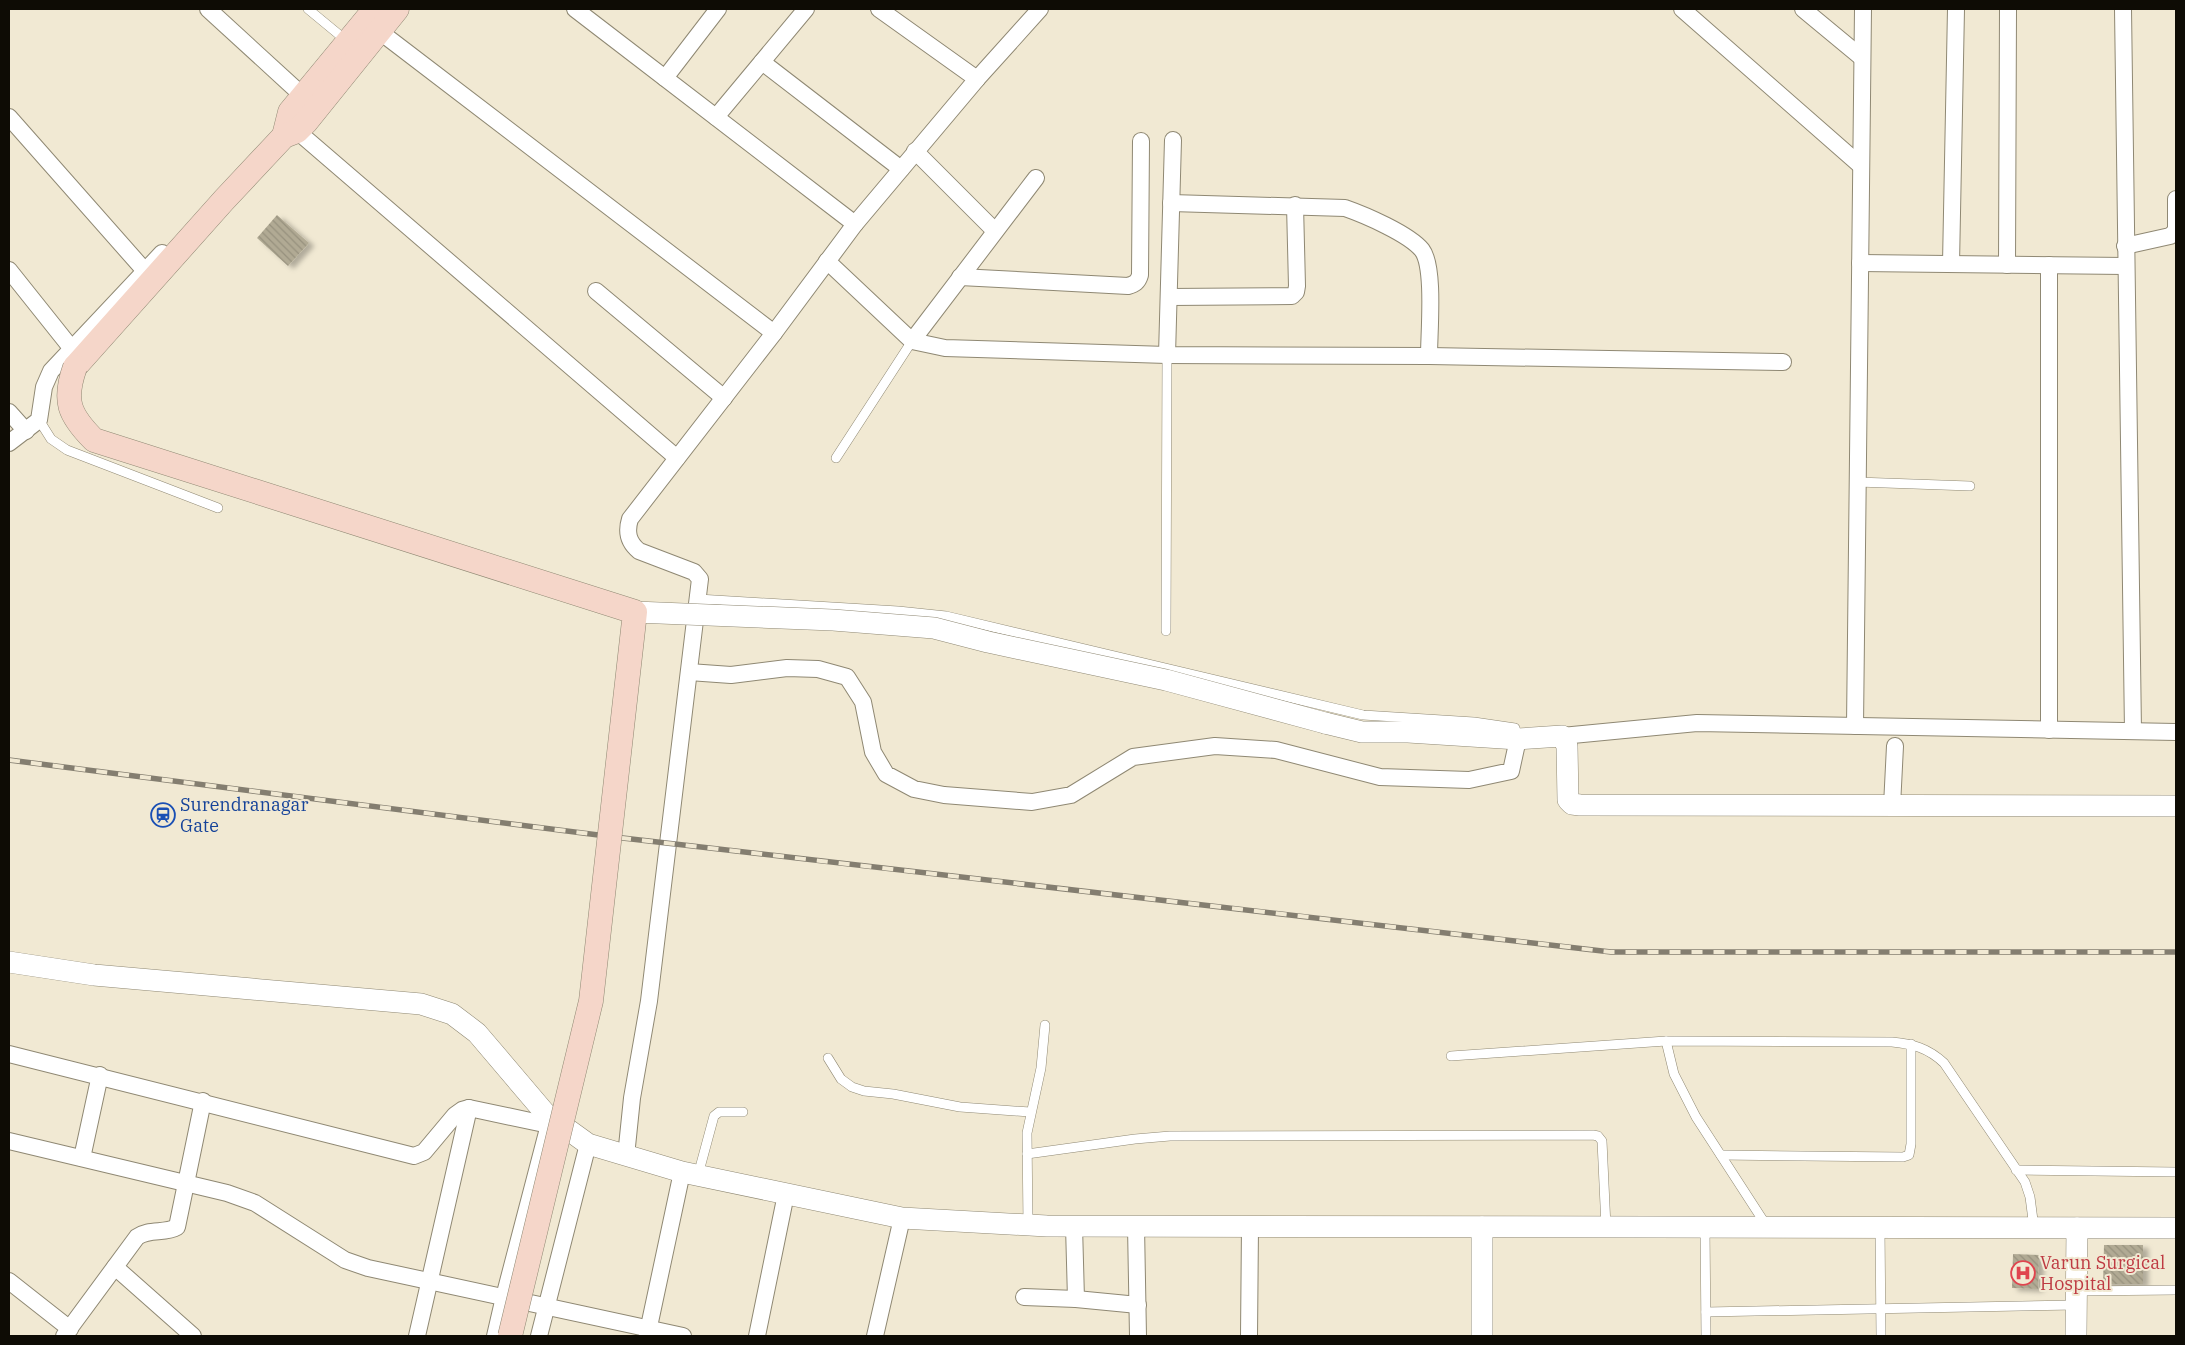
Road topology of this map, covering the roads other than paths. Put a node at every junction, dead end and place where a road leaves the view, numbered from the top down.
1 (208, 9) edge
2 (308, 9) edge
3 (397, 9) edge
4 (576, 9) edge
5 (718, 9) edge
6 (806, 9) edge
7 (879, 9) edge
8 (1040, 9) edge
9 (1682, 9) edge
10 (1803, 9) edge
11 (1863, 9) edge
12 (1956, 9) edge
13 (2008, 9) edge
14 (2123, 9) edge
15 (377, 20) edge
16 (348, 42) junction
17 (1861, 57) junction
18 (762, 62) junction
19 (665, 78) junction
20 (977, 79) junction
21 (303, 96) junction
22 (716, 117) junction
23 (9, 118) edge
24 (289, 130) junction
25 (1173, 140) dead end
26 (1141, 141) dead end
27 (916, 151) junction
28 (1860, 165) junction
29 (901, 168) junction
30 (1036, 178) dead end
31 (2176, 199) edge
32 (1171, 203) junction
33 (1296, 205) junction
34 (855, 224) junction
35 (995, 232) junction
36 (2125, 246) junction
37 (827, 260) junction
38 (1860, 263) junction
39 (1951, 264) junction
40 (2008, 265) junction
41 (2049, 265) junction
42 (2126, 266) junction
43 (9, 270) edge
44 (144, 271) junction
45 (960, 278) junction
46 (596, 291) dead end
47 (1169, 297) junction
48 (774, 333) junction
49 (912, 341) junction
50 (1167, 355) junction
51 (1429, 356) junction
52 (74, 358) junction
53 (1783, 362) dead end
54 (724, 398) junction
55 (9, 412) edge
56 (39, 420) junction
57 (26, 431) junction
58 (9, 443) edge
59 (677, 458) junction
60 (836, 458) dead end
61 (1858, 482) junction
62 (1970, 486) dead end
63 (218, 508) dead end
64 (698, 599) junction
65 (635, 612) junction
66 (1166, 632) dead end
67 (689, 672) junction
68 (1855, 726) junction
69 (2049, 730) junction
70 (2133, 731) junction
71 (2176, 732) edge
72 (1562, 736) junction
73 (1518, 739) junction
74 (1895, 746) dead end
75 (1892, 806) junction
76 (2176, 806) edge
77 (9, 962) edge
78 (1045, 1025) dead end
79 (1666, 1041) junction
80 (1910, 1044) junction
81 (9, 1054) edge
82 (1451, 1056) dead end
83 (828, 1058) dead end
84 (100, 1076) junction
85 (203, 1101) junction
86 (469, 1108) junction
87 (743, 1112) dead end
88 (1030, 1112) junction
89 (550, 1121) junction
90 (9, 1141) edge
91 (588, 1144) junction
92 (1027, 1154) junction
93 (1721, 1155) junction
94 (626, 1156) junction
95 (82, 1158) junction
96 (2016, 1170) junction
97 (2176, 1172) edge
98 (690, 1174) junction
99 (187, 1184) junction
100 (786, 1194) junction
101 (902, 1218) junction
102 (1028, 1225) junction
103 (1074, 1226) junction
104 (1136, 1226) junction
105 (1250, 1227) junction
106 (1482, 1227) junction
107 (1606, 1227) junction
108 (1705, 1228) junction
109 (1767, 1228) junction
110 (1880, 1228) junction
111 (2034, 1228) junction
112 (2077, 1228) junction
113 (2176, 1228) edge
114 (115, 1267) junction
115 (9, 1281) edge
116 (430, 1281) junction
117 (2176, 1290) edge
118 (504, 1297) junction
119 (1024, 1297) dead end
120 (2075, 1298) junction
121 (1076, 1299) junction
122 (1138, 1305) junction
123 (545, 1306) junction
124 (1881, 1309) junction
125 (1706, 1312) junction
126 (67, 1332) edge
127 (647, 1332) edge
128 (193, 1336) edge
129 (417, 1336) edge
130 (495, 1336) edge
131 (510, 1336) edge
132 (539, 1336) edge
133 (683, 1336) edge
134 (757, 1336) edge
135 (876, 1336) edge
136 (1138, 1336) edge
137 (1249, 1336) edge
138 (1482, 1336) edge
139 (1706, 1336) edge
140 (1881, 1336) edge
141 (2076, 1336) edge

1 - 21 street
2 - 16 lane
3 - 15 main road
4 - 19 street
5 - 19 street
6 - 18 street
7 - 20 street
8 - 20 street
9 - 28 street
10 - 17 street
11 - 17 street
12 - 39 street
13 - 40 street
14 - 36 street
15 - 16 main road
15 - 24 main road
15 - 48 street
16 - 21 main road
17 - 28 street
18 - 22 street
18 - 29 street
19 - 22 street
20 - 27 street
21 - 24 main road
22 - 34 street
23 - 44 street
24 - 44 street
24 - 52 main road
24 - 59 street
25 - 32 street
26 - 45 street
27 - 29 street
27 - 35 street
28 - 38 street
29 - 34 street
30 - 35 street
31 - 36 street
32 - 33 street
32 - 47 street
33 - 47 street
33 - 51 street
34 - 37 street
35 - 45 street
36 - 42 street
37 - 48 street
37 - 49 street
38 - 39 street
38 - 61 street
39 - 40 street
40 - 41 street
41 - 42 street
41 - 69 street
42 - 70 street
43 - 52 street
44 - 52 street
45 - 49 street
46 - 54 street
47 - 50 street
48 - 54 street
49 - 50 street
49 - 60 lane
50 - 51 street
50 - 66 lane
51 - 53 street
52 - 56 street
52 - 65 main road, bridge
54 - 59 street
55 - 57 street
56 - 57 street
56 - 63 lane
57 - 58 street
59 - 64 street
61 - 62 lane
61 - 68 street
64 - 67 street
64 - 73 lane
65 - 73 street, bridge
65 - 131 main road, bridge
67 - 73 street
67 - 94 street
68 - 69 street
68 - 72 street
69 - 70 street
70 - 71 street
72 - 73 street
72 - 75 street
74 - 75 street
75 - 76 street
77 - 89 street
78 - 88 lane
79 - 80 lane
79 - 82 lane
79 - 93 lane
80 - 93 lane
80 - 96 lane
81 - 84 street
83 - 88 lane
84 - 85 street
84 - 95 street
85 - 86 street
85 - 99 street
86 - 89 street
86 - 116 street
87 - 98 lane
88 - 92 lane
89 - 91 street
89 - 118 street
90 - 95 street
91 - 94 street
91 - 123 street
92 - 102 lane
92 - 107 lane
93 - 109 lane
94 - 98 street
95 - 99 street
96 - 97 lane
96 - 111 lane
98 - 100 street
98 - 127 street
99 - 114 street
99 - 116 street
100 - 101 street
100 - 134 street
101 - 102 street
101 - 135 street
102 - 103 street
103 - 104 street
103 - 121 street
104 - 105 street
104 - 122 street
105 - 106 street
105 - 137 street
106 - 107 street
106 - 138 street
107 - 108 street
108 - 109 street
108 - 125 lane
109 - 110 street
110 - 111 street
110 - 124 lane
111 - 112 street
112 - 113 street
112 - 120 street
114 - 126 street
114 - 128 street
115 - 126 street
116 - 118 street
116 - 129 street
117 - 120 lane
118 - 123 street
118 - 130 street
119 - 121 street
120 - 124 lane
120 - 141 street
121 - 122 street
122 - 136 street
123 - 127 street
123 - 132 street
124 - 125 lane
124 - 140 lane
125 - 139 lane
127 - 133 street

